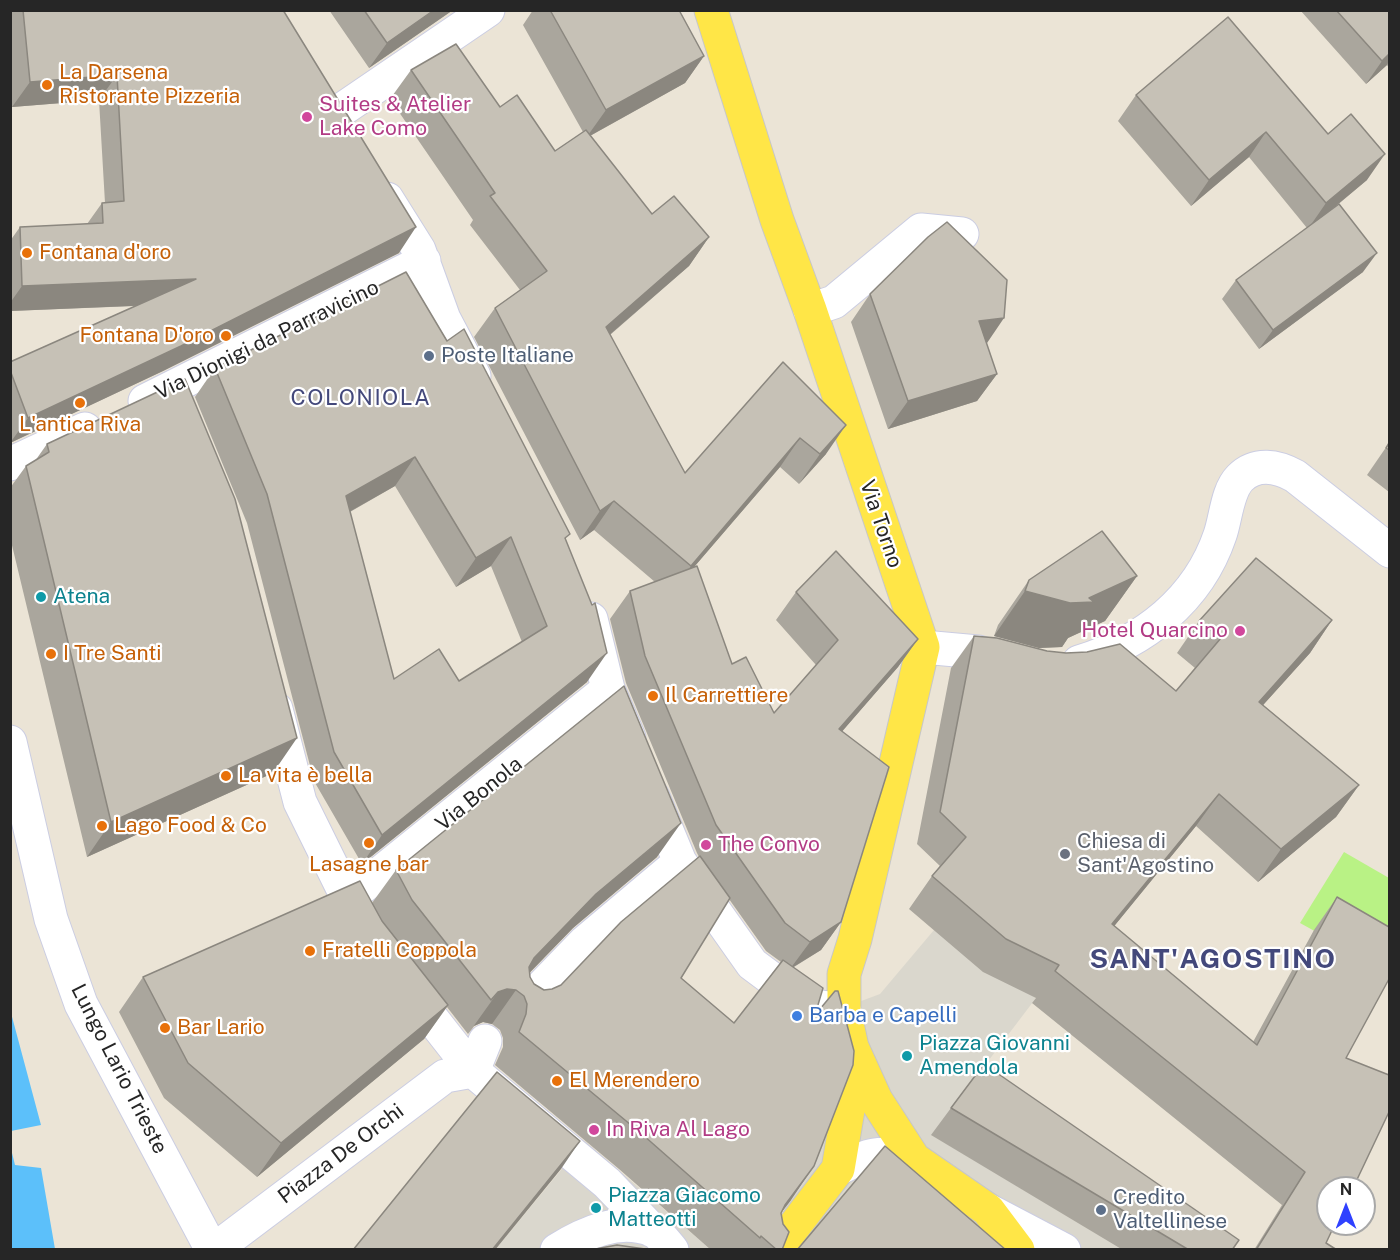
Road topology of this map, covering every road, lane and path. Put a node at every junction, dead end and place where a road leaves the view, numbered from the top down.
1 (488, 10) edge
2 (711, 10) edge
3 (317, 87) edge
4 (334, 115) junction
5 (352, 144) edge
6 (370, 173) edge
7 (962, 234) edge
8 (424, 261) junction
9 (810, 310) junction
10 (488, 404) edge
11 (10, 464) edge
12 (1389, 551) edge
13 (584, 589) edge
14 (924, 647) junction
15 (267, 677) edge
16 (608, 689) junction
17 (10, 742) edge
18 (680, 862) junction
19 (349, 898) junction
20 (524, 1005) edge
21 (844, 1010) junction
22 (485, 1041) dead end
23 (852, 1047) junction
24 (473, 1071) junction
25 (914, 1159) junction
26 (838, 1169) junction
27 (988, 1210) junction
28 (663, 1240) edge
29 (213, 1250) edge
30 (557, 1250) edge
31 (776, 1250) edge
32 (1018, 1250) edge
33 (1064, 1250) edge

1 - 4 street
2 - 9 main road, Via Torno
3 - 4 street
4 - 5 street
6 - 8 street
7 - 9 street
8 - 10 street
8 - 11 street, Via Dionigi da Parravicino
9 - 14 main road, Via Torno
12 - 14 street
13 - 16 street
14 - 21 main road
15 - 19 street
16 - 18 street
16 - 19 street, Via Bonola
17 - 29 street, Lungo Lario Trieste
18 - 20 street
18 - 21 street
19 - 24 street
21 - 23 main road
22 - 24 street
23 - 25 main road
23 - 26 main road
24 - 28 street
24 - 29 street, Piazza De Orchi
25 - 26 street
25 - 27 main road
26 - 31 main road
27 - 32 main road
27 - 33 street
28 - 30 street

